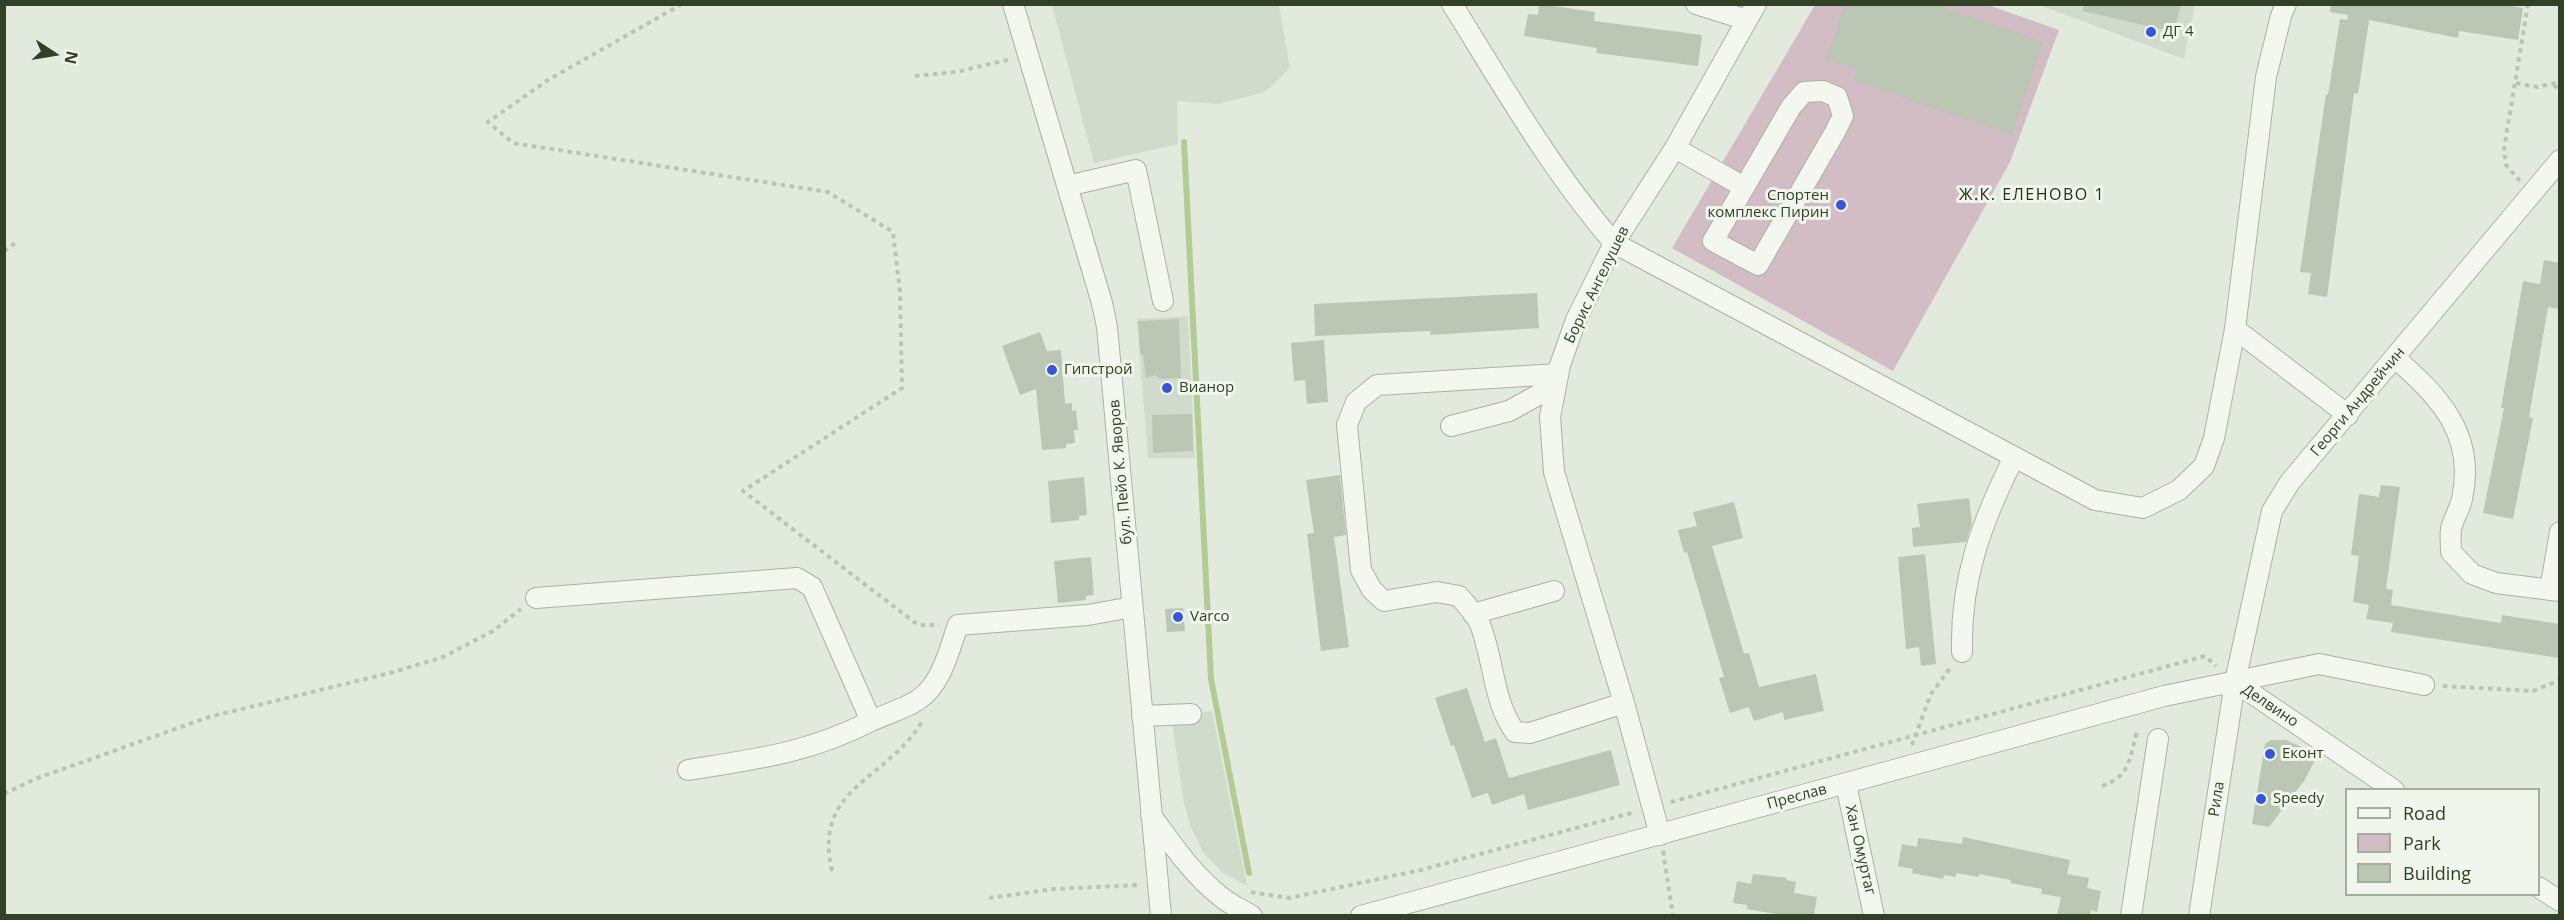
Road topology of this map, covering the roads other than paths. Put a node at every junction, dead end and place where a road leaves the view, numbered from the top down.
1 (1013, 4) edge
2 (1452, 4) edge
3 (1696, 4) edge
4 (2286, 4) edge
5 (1752, 12) edge
6 (1675, 148) junction
7 (2559, 160) edge
8 (1067, 186) junction
9 (1744, 187) junction
10 (1614, 243) junction
11 (1163, 301) dead end
12 (2235, 328) junction
13 (2395, 358) junction
14 (1557, 379) junction
15 (2348, 415) junction
16 (1450, 426) dead end
17 (2014, 457) junction
18 (2559, 532) edge
19 (1554, 591) dead end
20 (2554, 591) edge
21 (536, 598) road end
22 (1132, 607) junction
23 (1473, 614) junction
24 (1962, 652) road end
25 (2235, 682) junction
26 (2424, 685) road end
27 (1624, 703) junction
28 (1191, 714) dead end
29 (1142, 716) junction
30 (871, 721) junction
31 (2158, 739) dead end
32 (688, 770) dead end
33 (1846, 784) junction
34 (2393, 788) edge
35 (1150, 813) junction
36 (1660, 835) junction
37 (2540, 888) edge
38 (2559, 901) edge
39 (1161, 915) edge
40 (1252, 915) edge
41 (1361, 915) edge
42 (1874, 915) edge
43 (2131, 915) edge
44 (2199, 915) edge

1 - 8 street, бул. Пейо К. Яворов
2 - 10 street
3 - 5 street
4 - 12 street
5 - 6 street, Борис Ангелушев
6 - 9 street
6 - 10 street, Борис Ангелушев
7 - 13 street, Георги Андрейчин
8 - 11 street
8 - 22 street, бул. Пейо К. Яворов
9 - 9 street
10 - 14 street, Борис Ангелушев
10 - 17 street
12 - 15 street
12 - 17 street
13 - 15 street, Георги Андрейчин
13 - 20 street
14 - 16 street
14 - 23 street
14 - 27 street, Борис Ангелушев
15 - 25 street, Георги Андрейчин
17 - 24 street
18 - 20 street
19 - 23 street
21 - 30 street
22 - 29 street, бул. Пейо К. Яворов
22 - 30 street
23 - 27 street
25 - 26 street, Преслав
25 - 33 street, Преслав
25 - 34 street, Делвино
25 - 44 street, Рила
27 - 36 street, Борис Ангелушев
28 - 29 street
29 - 35 street, бул. Пейо К. Яворов
30 - 32 street
31 - 43 street
33 - 36 street, Преслав
33 - 42 street, Хан Омуртаг
35 - 39 street, бул. Пейо К. Яворов
35 - 40 street
36 - 41 street, Преслав
37 - 38 street

